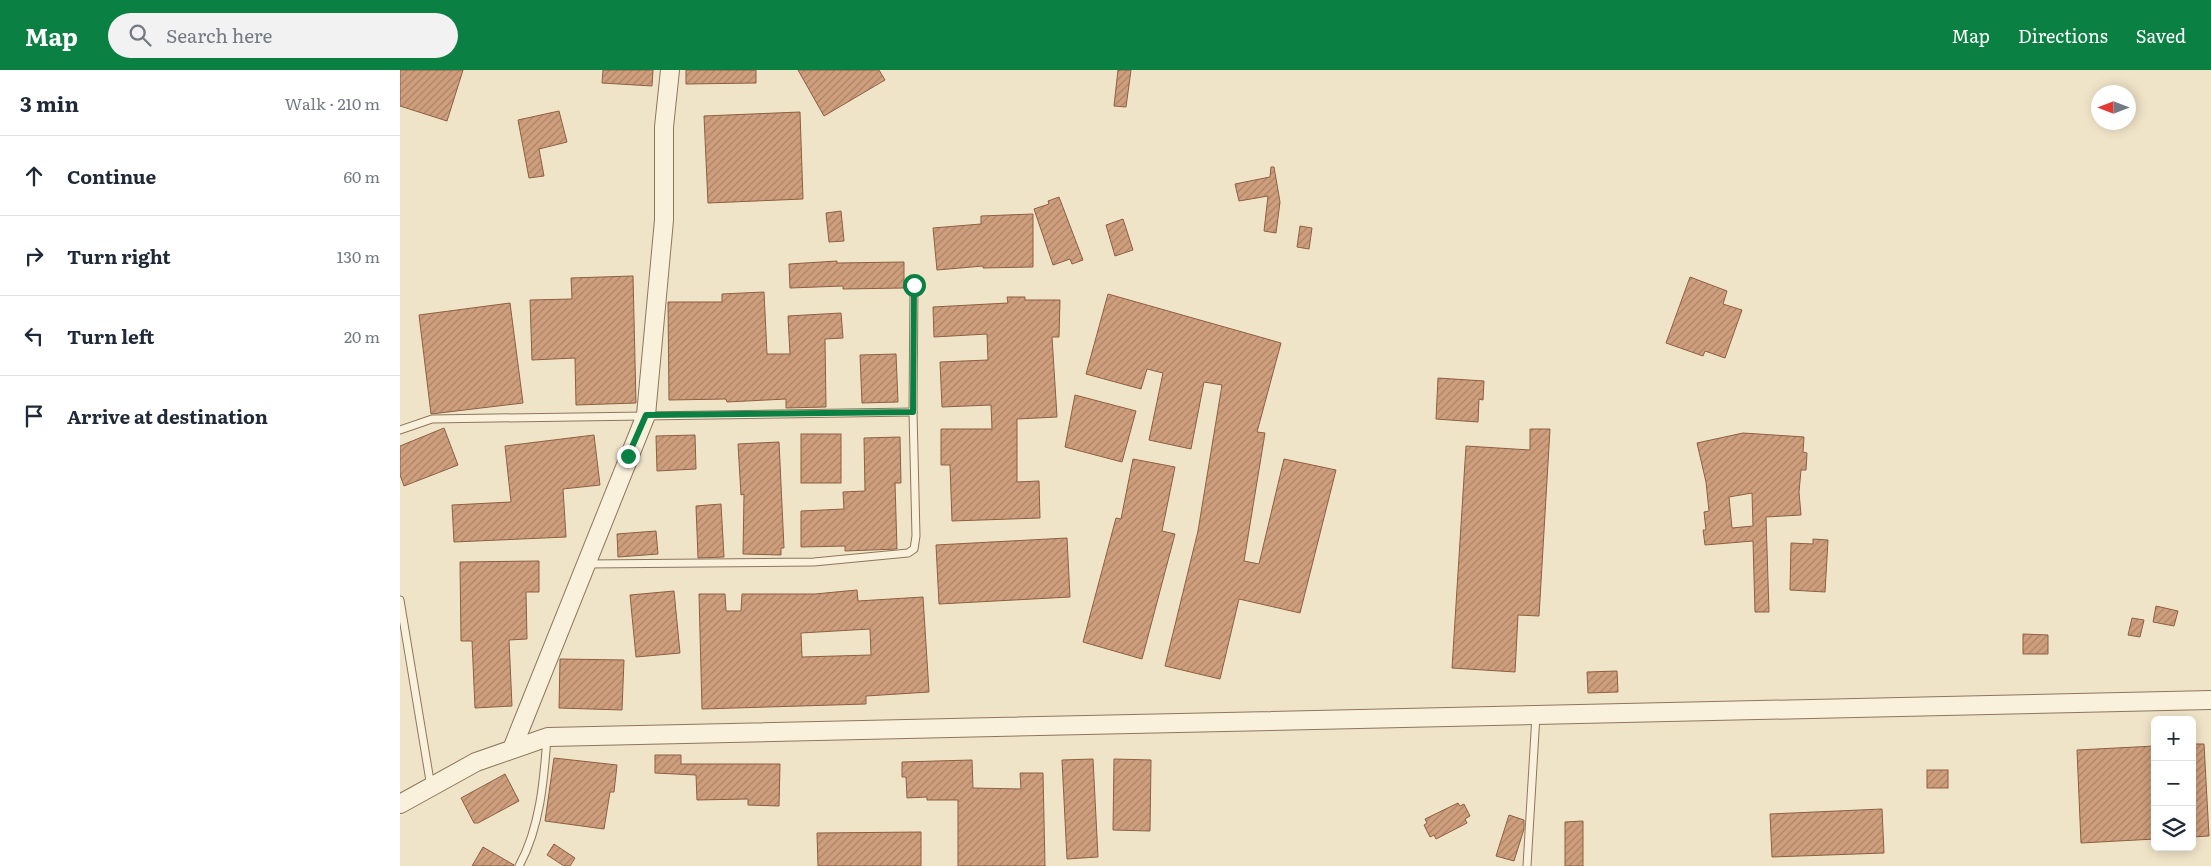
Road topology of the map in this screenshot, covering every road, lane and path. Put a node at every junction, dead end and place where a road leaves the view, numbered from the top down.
1 (670, 70) edge
2 (914, 285) dead end
3 (913, 412) junction
4 (646, 415) junction
5 (400, 430) edge
6 (585, 564) junction
7 (400, 600) edge
8 (2211, 700) edge
9 (1536, 715) junction
10 (548, 737) junction
11 (512, 749) junction
12 (431, 787) junction
13 (400, 804) edge
14 (519, 866) edge
15 (1527, 866) edge

1 - 4 street
2 - 3 lane
3 - 4 lane
3 - 6 lane
4 - 5 lane
4 - 6 street
6 - 11 street
7 - 12 lane
8 - 9 street
9 - 10 street
9 - 15 lane
10 - 11 street
10 - 14 lane
11 - 12 street
12 - 13 street

